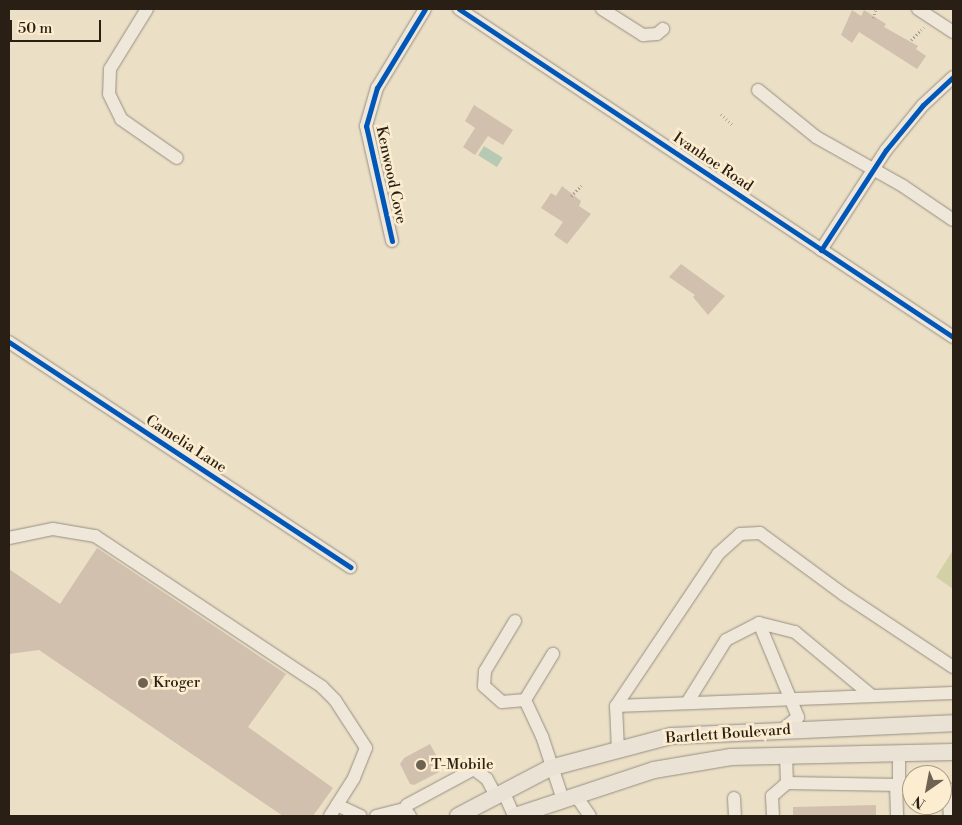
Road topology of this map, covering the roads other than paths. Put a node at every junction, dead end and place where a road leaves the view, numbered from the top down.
1 (147, 9) edge
2 (425, 9) edge
3 (459, 9) edge
4 (602, 9) edge
5 (918, 9) edge
6 (663, 29) dead end
7 (953, 32) edge
8 (953, 77) edge
9 (758, 90) dead end
10 (177, 158) dead end
11 (873, 169) junction
12 (953, 220) edge
13 (392, 241) dead end
14 (821, 250) junction
15 (953, 337) edge
16 (9, 342) edge
17 (9, 538) edge
18 (350, 567) dead end
19 (515, 621) dead end
20 (758, 623) junction
21 (553, 654) dead end
22 (953, 667) edge
23 (953, 694) edge
24 (872, 696) junction
25 (791, 698) junction
26 (525, 700) junction
27 (687, 703) junction
28 (616, 706) junction
29 (953, 723) edge
30 (783, 729) junction
31 (618, 750) junction
32 (953, 752) edge
33 (899, 754) junction
34 (786, 755) junction
35 (552, 767) junction
36 (787, 783) junction
37 (898, 785) junction
38 (902, 787) edge
39 (499, 792) junction
40 (569, 798) junction
41 (734, 798) dead end
42 (337, 805) junction
43 (408, 813) edge
44 (330, 816) edge
45 (361, 816) edge
46 (376, 816) edge
47 (458, 816) edge
48 (514, 816) edge
49 (590, 816) edge
50 (735, 816) edge
51 (773, 816) edge
52 (897, 816) edge

1 - 10 street
2 - 13 street, Kenwood Cove
3 - 14 street, Ivanhoe Road
4 - 6 street
5 - 7 street
8 - 11 street
9 - 11 street
11 - 12 street
11 - 14 street
14 - 15 street, Ivanhoe Road
16 - 18 street, Camelia Lane
17 - 42 street
19 - 26 street
20 - 24 street
20 - 25 street
20 - 27 street
21 - 26 street
22 - 28 street
23 - 24 street
24 - 25 street
25 - 27 street
25 - 30 street
26 - 35 street
27 - 28 street
28 - 31 street
29 - 30 main road, Bartlett Boulevard
30 - 31 main road, Bartlett Boulevard
30 - 34 main road
31 - 35 main road, Bartlett Boulevard
32 - 33 main road, Bartlett Boulevard
33 - 34 main road, Bartlett Boulevard
33 - 37 street
34 - 36 street
34 - 40 main road, Bartlett Boulevard
35 - 39 main road, Bartlett Boulevard
35 - 40 street
36 - 37 street
36 - 51 street
37 - 38 street
37 - 52 street
39 - 43 street
39 - 47 main road, Bartlett Boulevard
39 - 48 street
40 - 48 main road, Bartlett Boulevard
40 - 49 street
41 - 50 street
42 - 44 street
42 - 45 street
43 - 46 street

